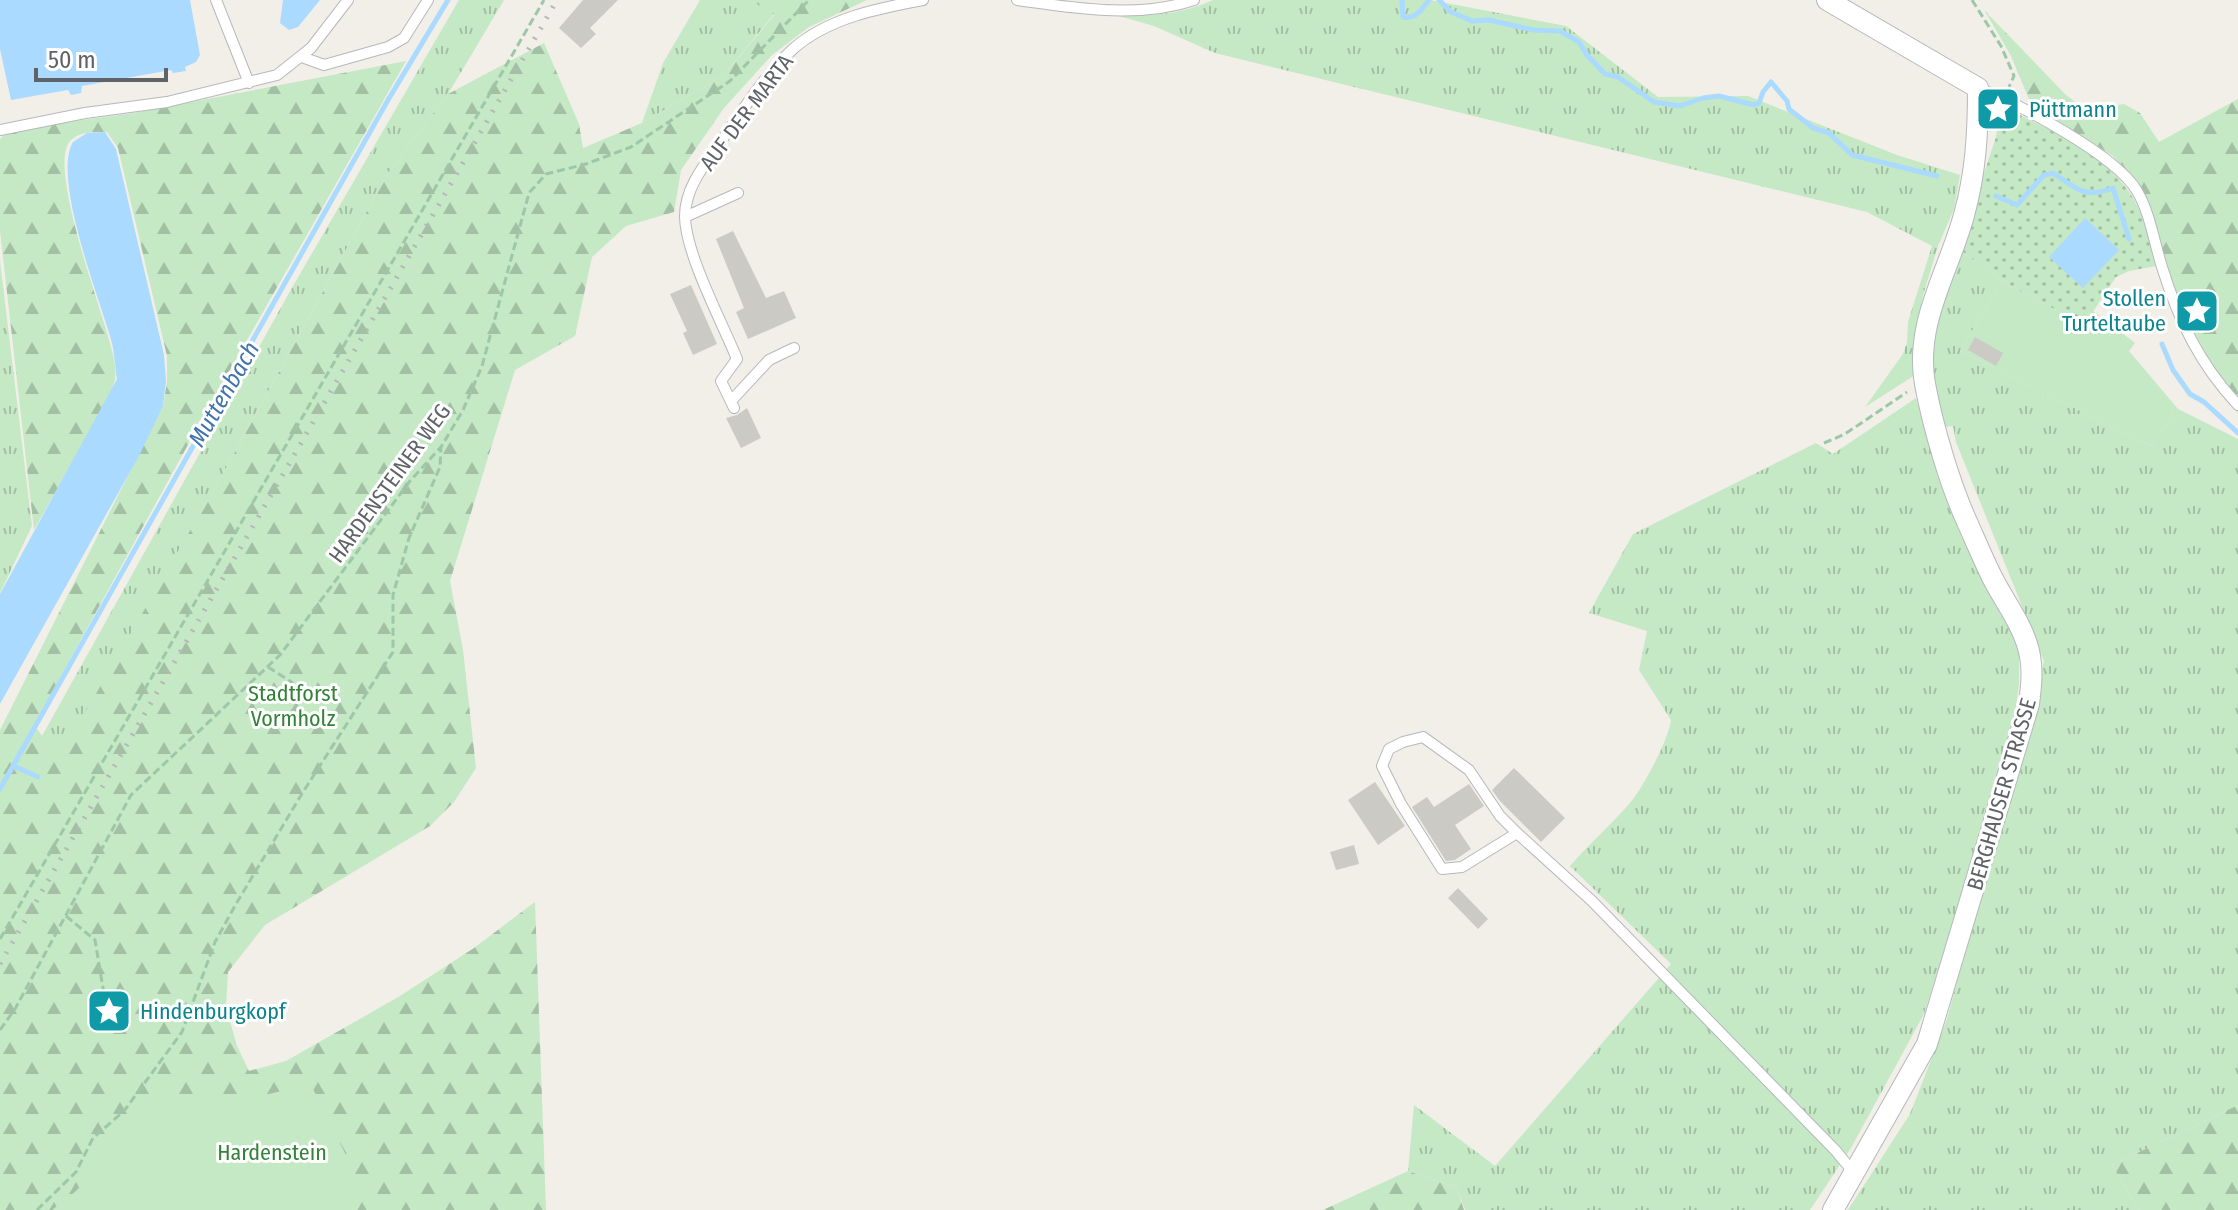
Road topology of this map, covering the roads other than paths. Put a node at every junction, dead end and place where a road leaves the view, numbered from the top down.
1 (216, 0) edge
2 (348, 0) edge
3 (428, 0) edge
4 (923, 0) edge
5 (1017, 0) edge
6 (1194, 0) edge
7 (1827, 0) edge
8 (302, 57) junction
9 (249, 83) junction
10 (1978, 88) junction
11 (0, 130) edge
12 (738, 193) dead end
13 (685, 217) junction
14 (794, 348) dead end
15 (2238, 405) edge
16 (1517, 833) junction
17 (1854, 1173) junction
18 (1833, 1210) edge

1 - 9 lane
2 - 8 lane
3 - 8 lane
4 - 13 lane, AUF DER MARTA
5 - 6 lane
7 - 10 street
8 - 9 lane
9 - 11 lane
10 - 15 lane
10 - 17 street, BERGHAUSER STRASSE
12 - 13 lane, AUF DER MARTA
13 - 14 lane, AUF DER MARTA
16 - 16 lane
16 - 17 lane
17 - 18 street, BERGHAUSER STRASSE

